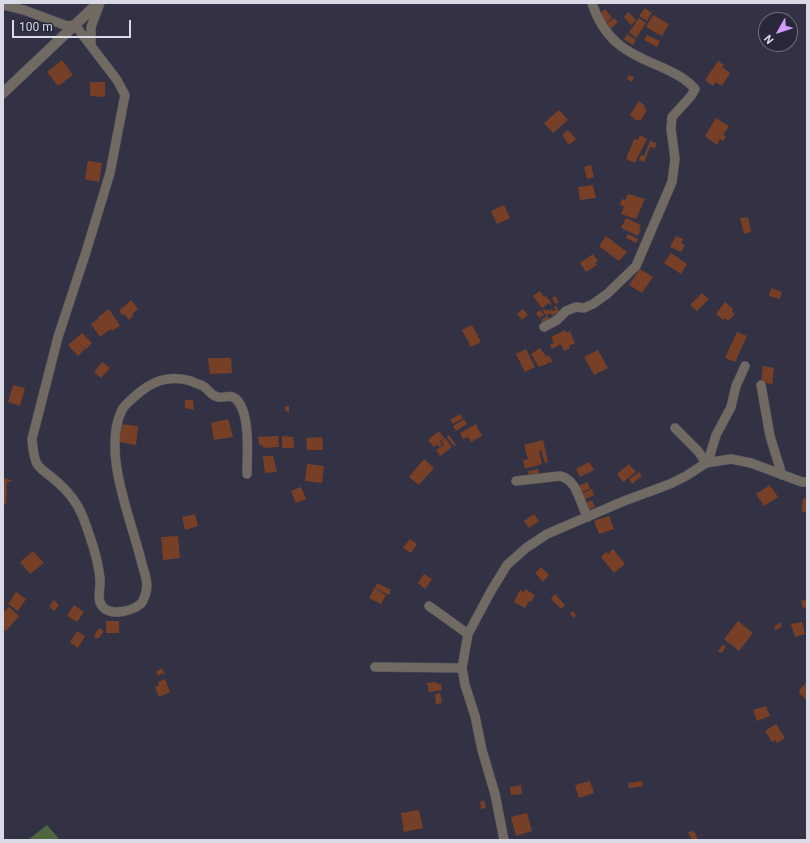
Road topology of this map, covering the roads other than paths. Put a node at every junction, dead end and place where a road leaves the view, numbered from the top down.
1 (99, 3) edge
2 (592, 3) edge
3 (3, 5) edge
4 (75, 25) junction
5 (91, 45) junction
6 (3, 93) edge
7 (544, 327) dead end
8 (745, 366) dead end
9 (761, 385) dead end
10 (675, 428) dead end
11 (708, 462) junction
12 (247, 474) dead end
13 (782, 475) junction
14 (516, 481) dead end
15 (807, 482) edge
16 (588, 517) junction
17 (429, 606) dead end
18 (468, 634) junction
19 (375, 667) dead end
20 (462, 668) junction
21 (504, 840) edge

1 - 4 street
1 - 5 street
2 - 7 street
3 - 4 street
4 - 5 street
4 - 6 street
5 - 12 street
8 - 11 street
9 - 13 street
10 - 11 street
11 - 13 street
11 - 16 street
13 - 15 street
14 - 16 street
16 - 18 street
17 - 18 street
18 - 20 street
19 - 20 street
20 - 21 street

